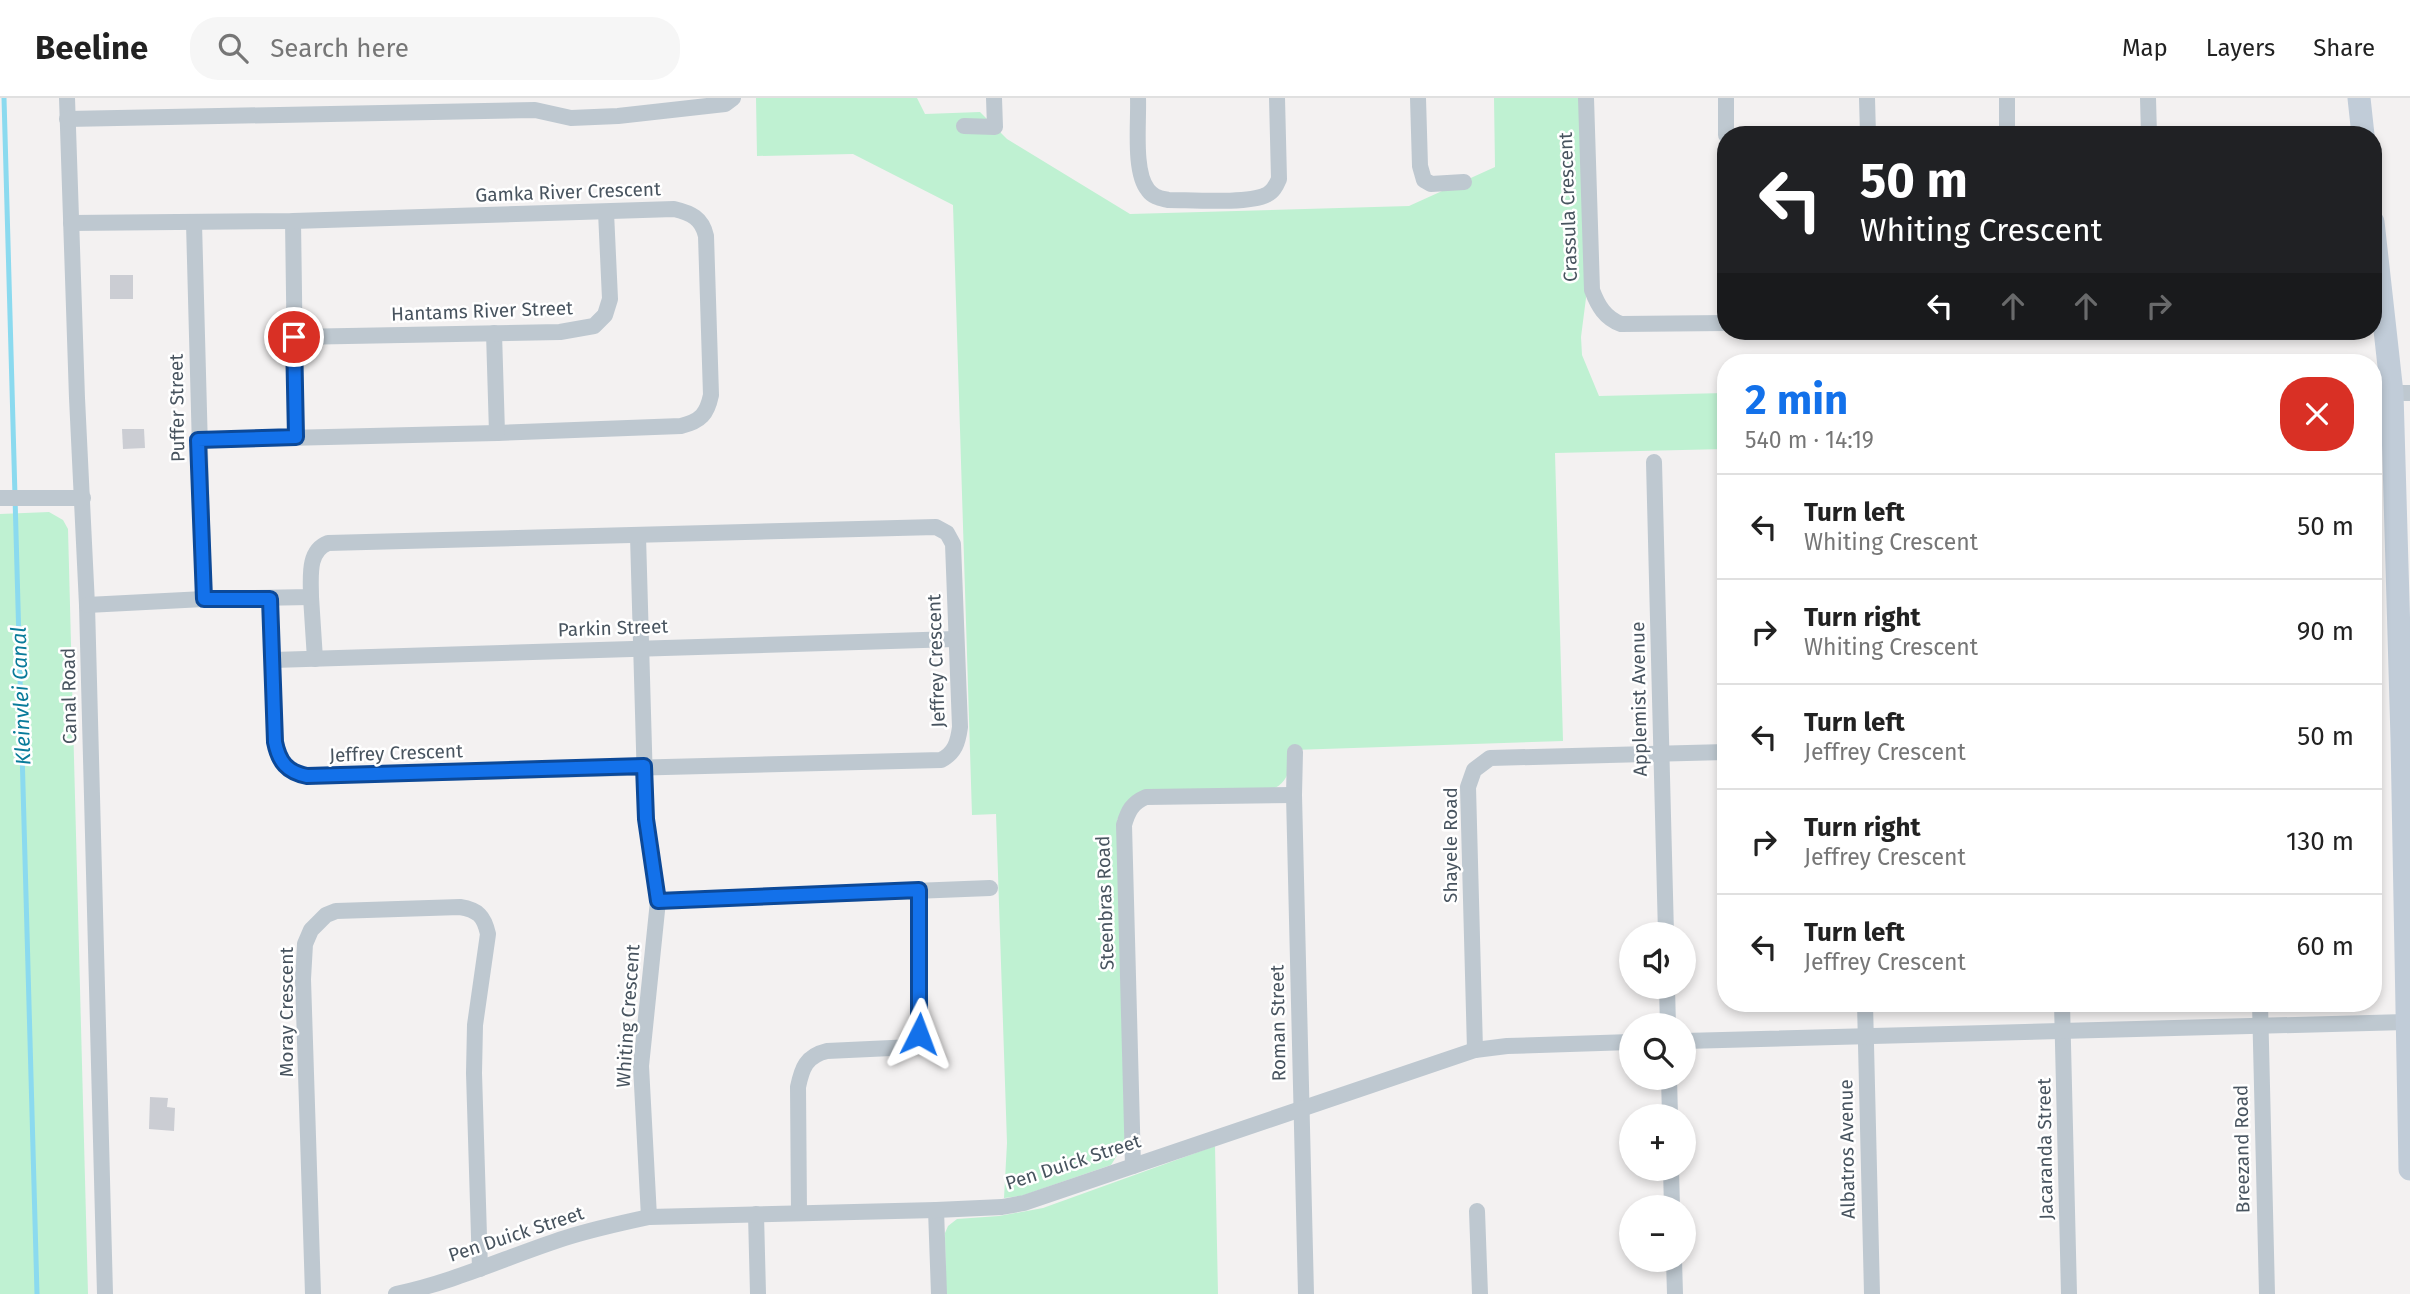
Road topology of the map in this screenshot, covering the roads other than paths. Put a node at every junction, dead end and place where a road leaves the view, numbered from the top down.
1 (67, 98) edge
2 (733, 98) edge
3 (994, 98) edge
4 (1138, 98) edge
5 (1277, 98) edge
6 (1418, 98) edge
7 (1586, 98) edge
8 (1726, 98) edge
9 (1867, 98) edge
10 (2007, 98) edge
11 (2148, 98) edge
12 (2360, 98) edge
13 (535, 104) edge
14 (67, 119) junction
15 (964, 126) dead end
16 (1726, 126) edge
17 (1868, 126) edge
18 (2007, 126) edge
19 (2150, 126) edge
20 (2363, 126) edge
21 (1464, 182) dead end
22 (606, 212) junction
23 (293, 221) junction
24 (71, 223) junction
25 (194, 223) junction
26 (2382, 277) edge
27 (1717, 323) edge
28 (494, 333) junction
29 (294, 337) junction
30 (2401, 393) edge
31 (497, 433) junction
32 (296, 437) junction
33 (198, 440) junction
34 (1654, 462) dead end
35 (76, 497) junction
36 (0, 498) edge
37 (638, 536) junction
38 (311, 597) junction
39 (204, 599) junction
40 (270, 599) junction
41 (87, 605) junction
42 (955, 639) junction
43 (642, 648) junction
44 (315, 659) junction
45 (273, 660) junction
46 (1717, 751) edge
47 (1295, 752) dead end
48 (1661, 753) junction
49 (644, 766) junction
50 (1294, 795) junction
51 (2407, 862) edge
52 (990, 888) dead end
53 (919, 890) junction
54 (658, 901) junction
55 (1665, 922) edge
56 (1865, 1012) edge
57 (2062, 1012) edge
58 (2260, 1012) edge
59 (2406, 1022) junction
60 (2260, 1026) junction
61 (2063, 1031) junction
62 (1866, 1036) junction
63 (1696, 1041) edge
64 (1619, 1042) edge
65 (1475, 1050) junction
66 (1301, 1109) junction
67 (1133, 1166) junction
68 (2410, 1170) edge
69 (936, 1210) junction
70 (1477, 1211) dead end
71 (799, 1213) junction
72 (756, 1214) junction
73 (649, 1217) junction
74 (480, 1269) junction
75 (1674, 1272) edge
76 (105, 1294) edge
77 (313, 1294) edge
78 (396, 1294) edge
79 (758, 1294) edge
80 (939, 1294) edge
81 (1306, 1294) edge
82 (1479, 1294) edge
83 (1675, 1294) edge
84 (1872, 1294) edge
85 (2069, 1294) edge
86 (2267, 1294) edge

1 - 14 street, Canal Road
2 - 13 street
3 - 15 street
4 - 5 street
6 - 21 street
7 - 27 street, Crassula Crescent
8 - 16 street
9 - 17 street
10 - 18 street
11 - 19 street
12 - 20 street
13 - 14 street
14 - 24 street, Canal Road
22 - 23 street, Gamka River Crescent
22 - 28 street, Hantams River Street
22 - 31 street, Gamka River Crescent
23 - 25 street, Gamka River Crescent
23 - 29 street
24 - 25 street
24 - 35 street, Canal Road
25 - 33 street, Puffer Street
26 - 30 street
28 - 29 street, Hantams River Street
28 - 31 street
29 - 32 street
30 - 51 street
31 - 32 street, Gamka River Crescent
32 - 33 street, Gamka River Crescent
33 - 39 street, Puffer Street
34 - 48 street, Applemist Avenue
35 - 36 street
35 - 41 street, Canal Road
37 - 38 street, Jeffrey Crescent
37 - 42 street, Jeffrey Crescent
37 - 43 street, Whiting Crescent
38 - 40 street
38 - 44 street, Jeffrey Crescent
39 - 40 street
39 - 41 street
40 - 45 street, Jeffrey Crescent
41 - 76 street, Canal Road
42 - 43 street, Parkin Street
42 - 49 street, Jeffrey Crescent
43 - 44 street, Parkin Street
43 - 49 street, Whiting Crescent
44 - 45 street, Parkin Street
45 - 49 street, Jeffrey Crescent
46 - 48 street, Shayele Road
47 - 50 street, Roman Street
48 - 55 street, Applemist Avenue
48 - 65 street, Shayele Road
49 - 54 street, Whiting Crescent
50 - 66 street, Roman Street
50 - 67 street, Steenbras Road
51 - 59 street
52 - 53 street
53 - 54 street
53 - 71 street
54 - 73 street, Whiting Crescent
56 - 62 street, Albatros Avenue
57 - 61 street, Jacaranda Street
58 - 60 street, Breezand Road
59 - 60 street
59 - 68 street
60 - 61 street
60 - 86 street, Breezand Road
61 - 62 street
61 - 85 street, Jacaranda Street
62 - 63 street
62 - 84 street, Albatros Avenue
64 - 65 street, Pen Duick Street
65 - 66 street, Pen Duick Street
66 - 67 street, Pen Duick Street
66 - 81 street, Roman Street
67 - 69 street, Pen Duick Street
69 - 71 street, Pen Duick Street
69 - 80 street
70 - 82 street
71 - 72 street, Pen Duick Street
72 - 73 street, Pen Duick Street
72 - 79 street
73 - 74 street, Pen Duick Street
74 - 77 street, Moray Crescent
74 - 78 street, Pen Duick Street
75 - 83 street

